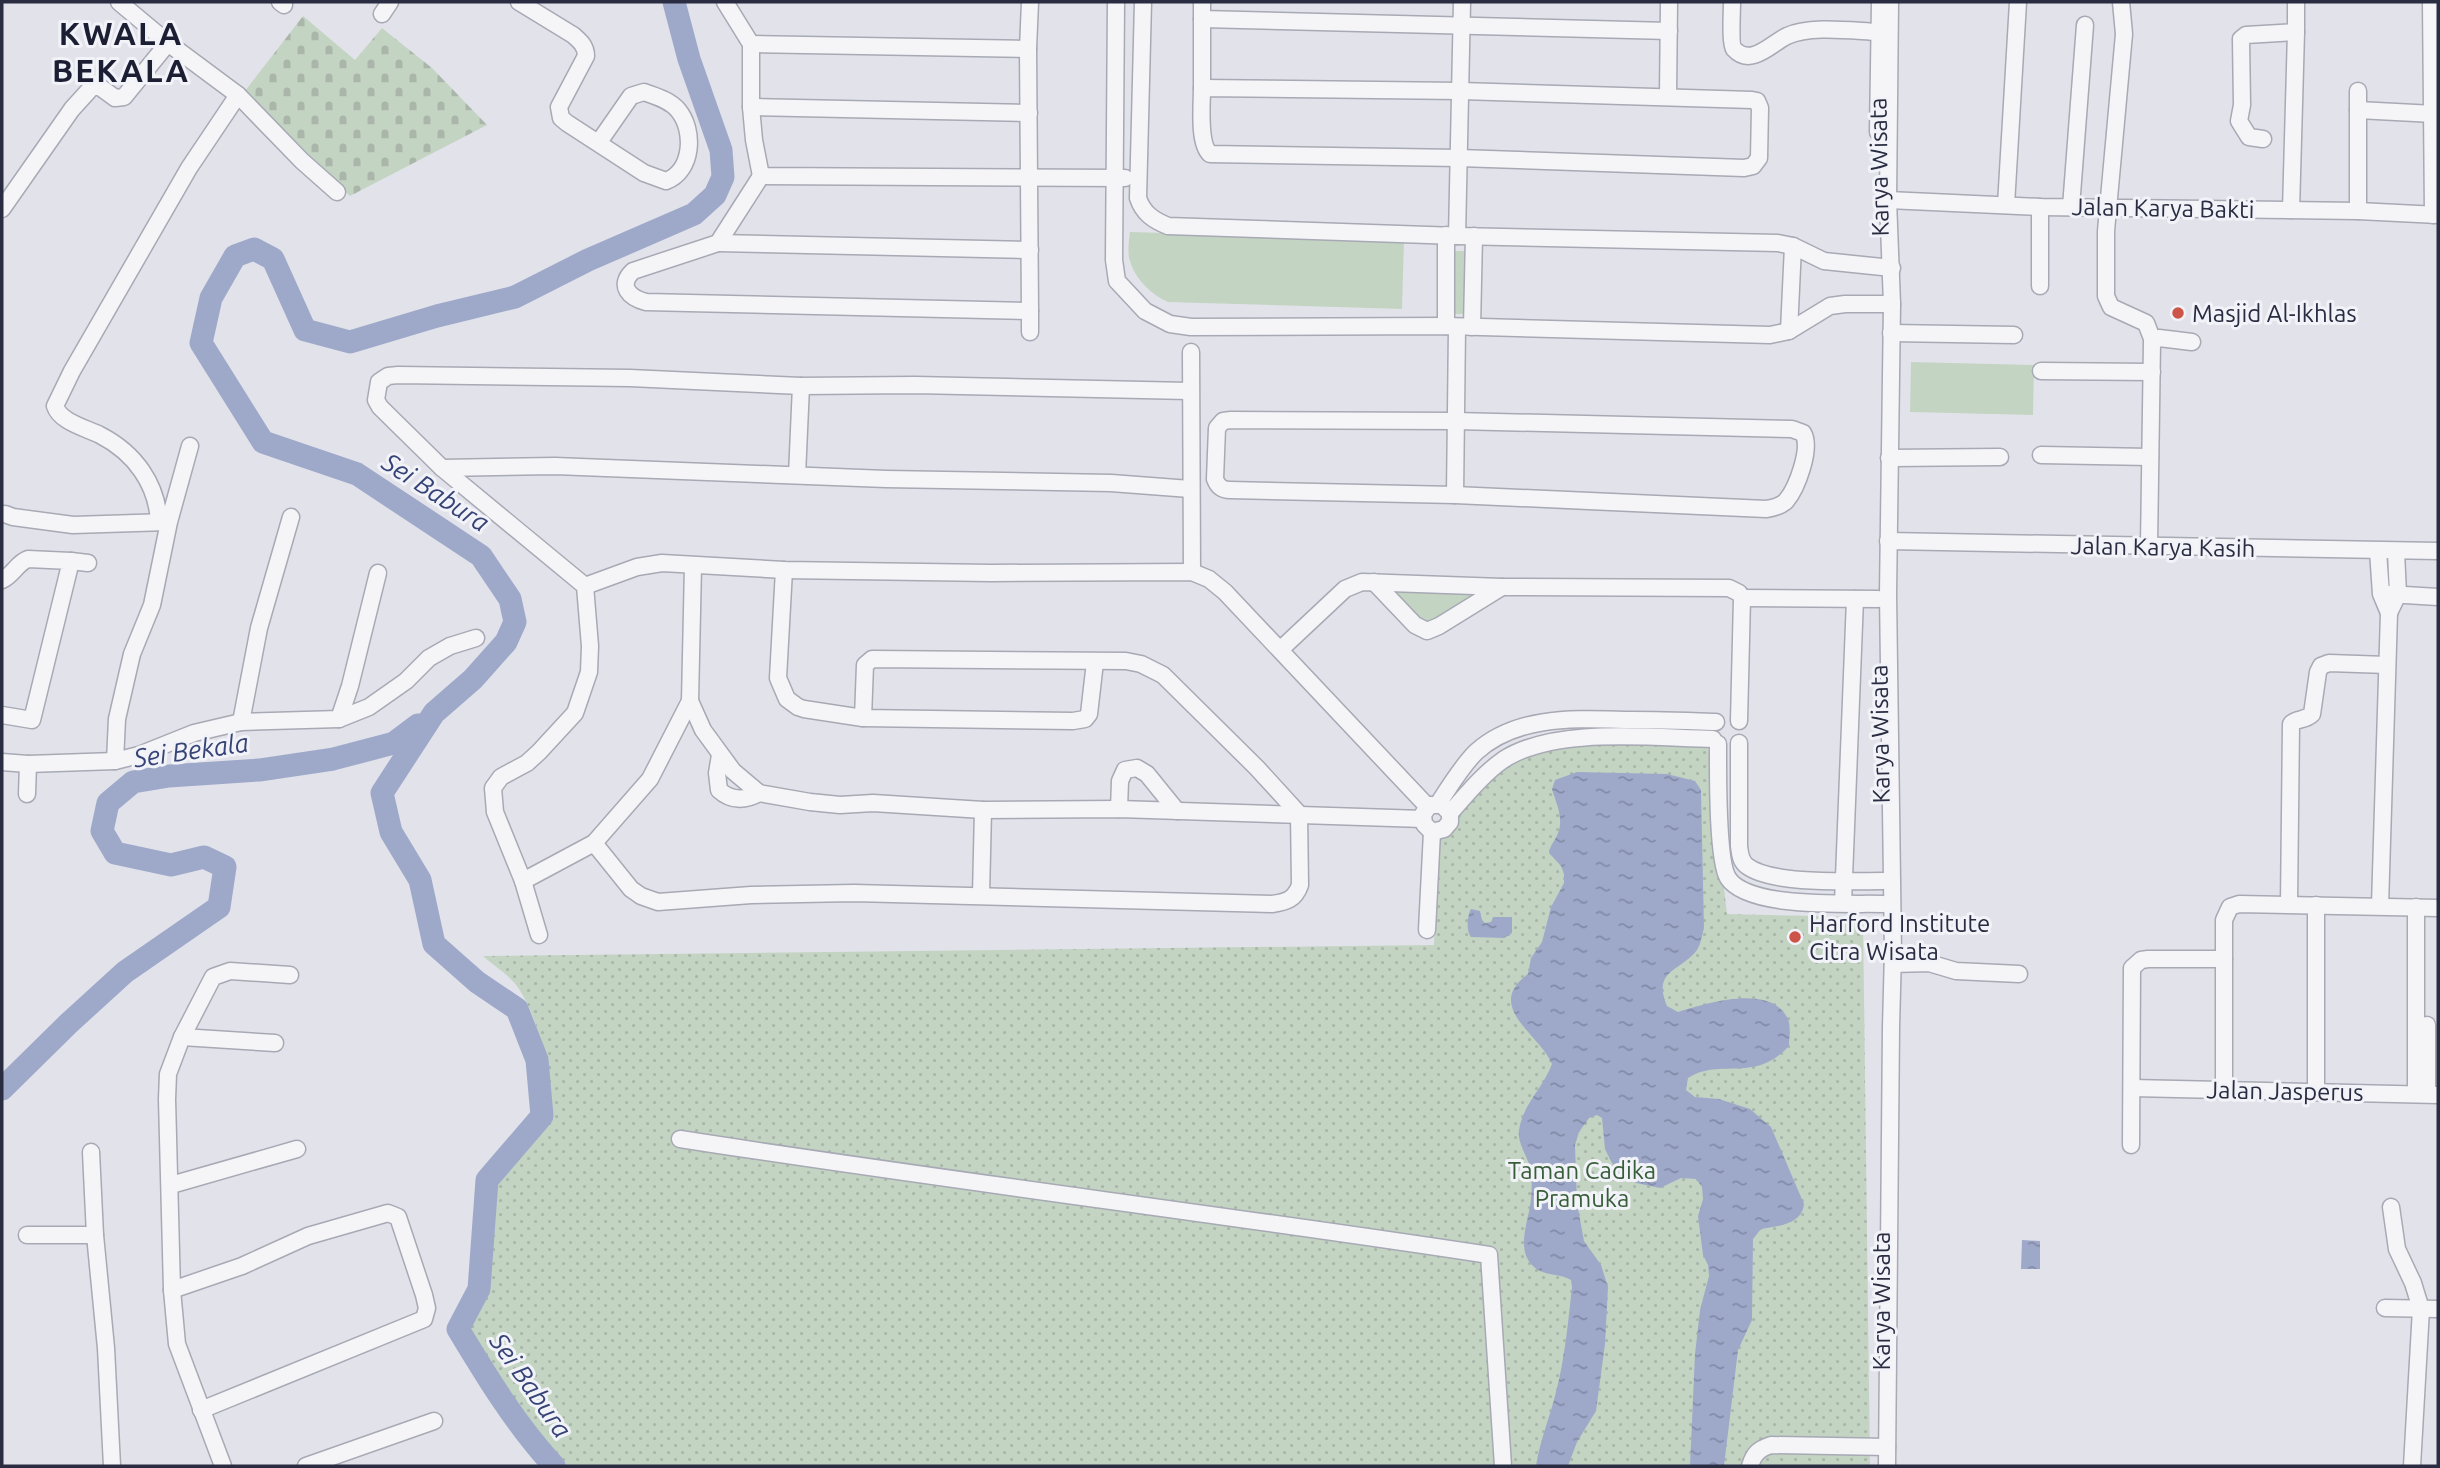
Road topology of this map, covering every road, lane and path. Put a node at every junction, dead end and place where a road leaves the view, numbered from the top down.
1 (119, 2) edge
2 (519, 2) edge
3 (725, 2) edge
4 (1030, 2) edge
5 (1116, 2) edge
6 (1143, 2) edge
7 (1462, 2) edge
8 (1670, 2) edge
9 (1732, 2) edge
10 (1880, 2) edge
11 (1890, 2) edge
12 (2018, 2) edge
13 (2121, 2) edge
14 (2296, 2) edge
15 (2431, 2) edge
16 (1202, 10) edge
17 (1116, 19) junction
18 (1143, 19) junction
19 (2085, 25) dead end
20 (1462, 26) junction
21 (1669, 31) junction
22 (1878, 32) junction
23 (2296, 32) junction
24 (168, 43) junction
25 (751, 44) junction
26 (1028, 49) junction
27 (1202, 88) junction
28 (1461, 91) junction
29 (2358, 91) dead end
30 (238, 95) junction
31 (1668, 96) junction
32 (751, 107) junction
33 (2358, 110) junction
34 (1030, 113) junction
35 (2434, 114) junction
36 (2263, 139) dead end
37 (599, 142) junction
38 (1459, 158) junction
39 (761, 176) junction
40 (1028, 176) junction
41 (1115, 178) junction
42 (1137, 178) junction
43 (337, 192) dead end
44 (1888, 200) junction
45 (2006, 205) junction
46 (2110, 206) junction
47 (2040, 207) junction
48 (2071, 207) junction
49 (2, 209) edge
50 (2291, 210) junction
51 (2362, 211) junction
52 (2436, 215) edge
53 (1451, 236) junction
54 (1475, 236) junction
55 (718, 243) junction
56 (1793, 246) junction
57 (1030, 250) junction
58 (1886, 268) junction
59 (2039, 286) dead end
60 (1887, 304) junction
61 (1030, 311) junction
62 (1458, 327) junction
63 (1790, 331) junction
64 (1031, 332) dead end
65 (1891, 333) junction
66 (2014, 335) dead end
67 (2153, 341) junction
68 (2192, 342) dead end
69 (1191, 352) dead end
70 (2041, 371) dead end
71 (2152, 372) junction
72 (801, 386) junction
73 (1189, 391) junction
74 (1456, 421) junction
75 (190, 446) dead end
76 (2041, 455) dead end
77 (1888, 457) junction
78 (2000, 457) dead end
79 (2150, 457) junction
80 (442, 468) junction
81 (797, 475) junction
82 (1190, 489) junction
83 (1455, 495) junction
84 (5, 514) dead end
85 (291, 517) dead end
86 (164, 522) junction
87 (1888, 541) junction
88 (2149, 546) junction
89 (2378, 551) junction
90 (2438, 551) edge
91 (2396, 552) junction
92 (71, 561) junction
93 (88, 564) dead end
94 (693, 566) junction
95 (784, 570) junction
96 (1192, 572) junction
97 (377, 573) dead end
98 (2, 580) edge
99 (1374, 582) junction
100 (585, 586) junction
101 (1502, 587) junction
102 (2381, 594) junction
103 (2398, 594) junction
104 (2438, 597) edge
105 (1742, 598) junction
106 (1855, 599) junction
107 (1878, 599) junction
108 (2389, 613) junction
109 (475, 638) dead end
110 (1281, 649) junction
111 (1095, 662) junction
112 (2387, 665) junction
113 (690, 701) junction
114 (2, 715) edge
115 (863, 718) junction
116 (1576, 718) junction
117 (339, 719) junction
118 (32, 720) junction
119 (1739, 721) junction
120 (241, 722) junction
121 (1716, 722) junction
122 (31, 737) dead end
123 (1577, 737) junction
124 (1716, 742) junction
125 (1739, 743) junction
126 (720, 755) junction
127 (115, 761) junction
128 (2, 762) edge
129 (29, 764) junction
130 (760, 793) junction
131 (27, 794) dead end
132 (1119, 809) junction
133 (983, 810) junction
134 (1177, 811) junction
135 (1299, 814) junction
136 (1434, 815) junction
137 (594, 843) junction
138 (1778, 878) junction
139 (1844, 880) junction
140 (523, 881) junction
141 (1883, 881) junction
142 (981, 895) junction
143 (1777, 900) junction
144 (1843, 903) junction
145 (1883, 904) junction
146 (2289, 904) junction
147 (2316, 905) junction
148 (2380, 906) junction
149 (2427, 907) edge
150 (1427, 930) dead end
151 (539, 935) dead end
152 (2224, 959) junction
153 (1893, 964) junction
154 (2019, 974) dead end
155 (290, 975) dead end
156 (182, 1037) junction
157 (275, 1043) dead end
158 (2132, 1088) junction
159 (2224, 1090) junction
160 (2316, 1091) junction
161 (2427, 1095) edge
162 (680, 1139) dead end
163 (2131, 1145) dead end
164 (297, 1149) dead end
165 (91, 1152) dead end
166 (171, 1185) junction
167 (2391, 1207) dead end
168 (27, 1235) dead end
169 (95, 1235) junction
170 (172, 1290) junction
171 (2385, 1308) dead end
172 (2421, 1309) junction
173 (2438, 1310) edge
174 (201, 1410) junction
175 (435, 1421) dead end
176 (1883, 1447) junction
177 (112, 1466) edge
178 (223, 1466) edge
179 (306, 1466) edge
180 (1503, 1466) edge
181 (1750, 1466) edge
182 (1880, 1466) edge
183 (1887, 1466) edge
184 (2412, 1466) edge

1 - 24 street
2 - 37 street
3 - 25 street
4 - 26 street
5 - 17 street
6 - 18 street
7 - 20 street
8 - 21 street
9 - 22 street
10 - 22 street, Karya Wisata
11 - 44 street, Karya Wisata
12 - 45 street
13 - 46 street
14 - 23 street
15 - 35 street
16 - 20 street
16 - 27 street
17 - 18 street
17 - 41 street
18 - 42 street
19 - 48 street
20 - 21 street
20 - 28 street
21 - 31 street
22 - 58 street, Karya Wisata
23 - 36 street
23 - 50 street
24 - 30 street
24 - 49 street
25 - 26 street
25 - 32 street
26 - 34 street
27 - 28 street
27 - 38 street
28 - 31 street
28 - 38 street
29 - 33 street
30 - 43 street
30 - 86 street
31 - 38 street
32 - 34 street
32 - 39 street
33 - 35 street
33 - 51 street
34 - 40 street
35 - 52 street
37 - 37 street
38 - 53 street
39 - 40 street
39 - 55 street
40 - 41 street
40 - 57 street
41 - 42 street
41 - 62 street
42 - 53 street
44 - 45 street, Jalan Karya Bakti
44 - 58 street, Karya Wisata
45 - 47 street, Jalan Karya Bakti
46 - 48 street, Jalan Karya Bakti
46 - 50 street, Jalan Karya Bakti
46 - 67 street
47 - 48 street, Jalan Karya Bakti
47 - 59 street
50 - 51 street, Jalan Karya Bakti
51 - 52 street, Jalan Karya Bakti
53 - 54 street
53 - 62 street
54 - 56 street
54 - 62 street
55 - 57 street
55 - 61 street
56 - 58 street
56 - 63 street
57 - 61 street
58 - 60 street, Karya Wisata
60 - 63 street
60 - 65 street, Karya Wisata
60 - 107 street, Karya Wisata
61 - 64 street
62 - 63 street
62 - 74 street
65 - 66 street
65 - 77 street, Karya Wisata
67 - 68 street
67 - 71 street
69 - 73 street
70 - 71 street
71 - 79 street
72 - 73 street
72 - 80 street
72 - 81 street
73 - 82 street
74 - 83 street
74 - 83 street
74 - 83 street
75 - 86 street
76 - 79 street
77 - 78 street
77 - 87 street, Karya Wisata
79 - 88 street
80 - 81 street
80 - 100 street
81 - 82 street
82 - 96 street
84 - 86 street
85 - 120 street
86 - 127 street
87 - 88 street, Jalan Karya Kasih
87 - 153 street, Karya Wisata
88 - 89 street, Jalan Karya Kasih
89 - 91 street, Jalan Karya Kasih
89 - 102 street
90 - 91 street, Jalan Karya Kasih
91 - 103 street
92 - 93 street
92 - 98 street
92 - 118 street
94 - 95 street
94 - 100 street
94 - 113 street
95 - 96 street
95 - 115 street
96 - 110 street
97 - 117 street
99 - 101 street
99 - 101 street
99 - 110 street
100 - 140 street
101 - 105 street
102 - 103 street
102 - 108 street
103 - 104 street
103 - 108 street
105 - 106 street
105 - 119 street
106 - 107 street
106 - 139 street
107 - 141 street, Karya Wisata
108 - 112 street
109 - 117 street
110 - 136 street
111 - 115 street
111 - 115 street
111 - 135 street
112 - 146 street
112 - 148 street
113 - 126 street
113 - 137 street
114 - 118 street
116 - 121 street
116 - 123 street
116 - 136 street
117 - 120 street
118 - 122 street
119 - 121 street
119 - 125 street
120 - 127 street
121 - 124 street
123 - 124 street
123 - 136 street
124 - 125 street
124 - 143 street
125 - 138 street
126 - 130 street
126 - 130 street
127 - 129 street
128 - 129 street
129 - 131 street
130 - 133 street
132 - 133 street
132 - 134 street
132 - 134 street
133 - 142 street
134 - 135 street
135 - 136 street
135 - 142 street
136 - 150 street
137 - 140 street
137 - 142 street
138 - 139 street
138 - 143 street
139 - 141 street
139 - 144 street
140 - 151 street
141 - 145 street, Karya Wisata
143 - 144 street
144 - 145 street
145 - 176 street, Karya Wisata
146 - 147 street
146 - 152 street
147 - 148 street
147 - 160 street
148 - 149 street
149 - 161 street
152 - 158 street
152 - 159 street
153 - 154 street
153 - 176 street, Karya Wisata
155 - 156 street
156 - 157 street
156 - 166 street
158 - 159 street, Jalan Jasperus
158 - 163 street
159 - 160 street, Jalan Jasperus
160 - 161 street, Jalan Jasperus
162 - 180 street
164 - 166 street
165 - 169 street
166 - 170 street
167 - 172 street
168 - 169 street
169 - 177 street
170 - 174 street
170 - 174 street
171 - 172 street
172 - 173 street
172 - 184 street
174 - 178 street
175 - 179 street
176 - 181 street
176 - 182 street, Karya Wisata
176 - 183 street, Karya Wisata

